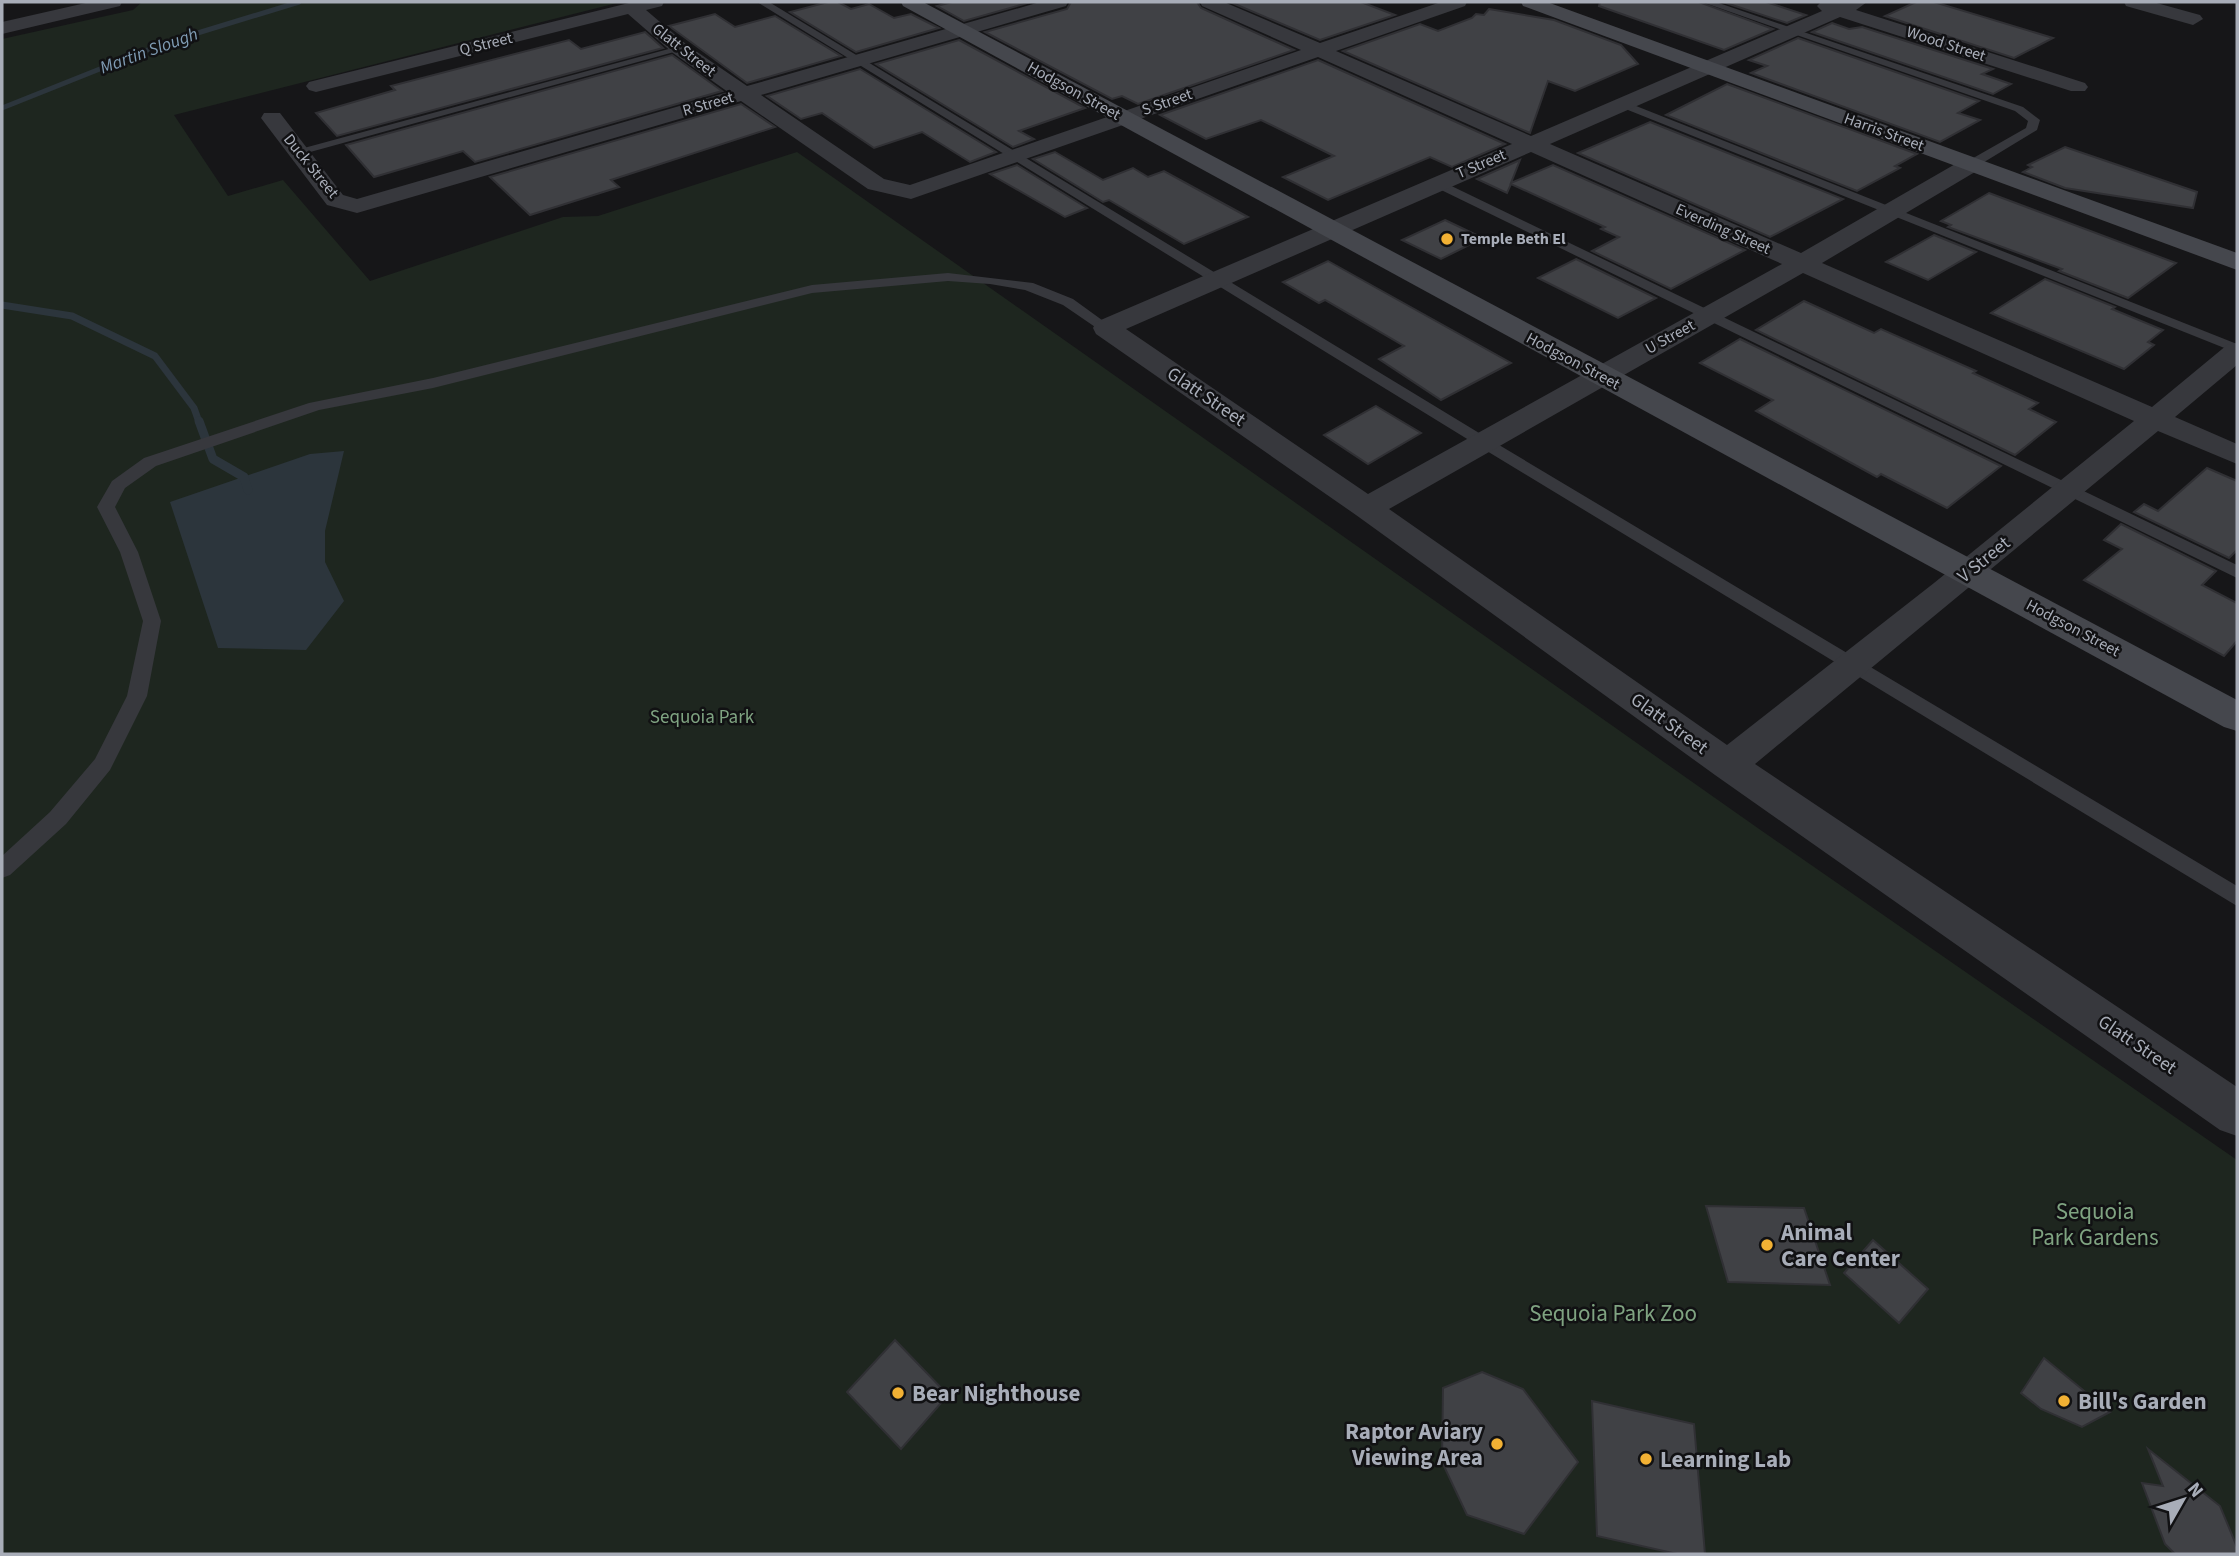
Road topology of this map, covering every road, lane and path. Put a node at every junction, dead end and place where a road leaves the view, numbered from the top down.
1 (113, 2) edge
2 (655, 2) edge
3 (762, 2) edge
4 (910, 2) edge
5 (1059, 2) edge
6 (1209, 2) edge
7 (1458, 2) edge
8 (1530, 2) edge
9 (1707, 2) edge
10 (1814, 2) edge
11 (2133, 2) edge
12 (1849, 6) edge
13 (632, 8) junction
14 (2193, 19) dead end
15 (2, 28) edge
16 (963, 29) junction
17 (1793, 31) junction
18 (680, 49) junction
19 (1317, 51) junction
20 (857, 61) junction
21 (1707, 67) junction
22 (316, 86) dead end
23 (2078, 87) dead end
24 (743, 94) junction
25 (1622, 104) junction
26 (272, 118) dead end
27 (1122, 118) junction
28 (1528, 143) junction
29 (299, 151) junction
30 (1014, 157) junction
31 (1972, 164) junction
32 (1437, 183) junction
33 (876, 184) joint
34 (357, 206) joint
35 (1891, 213) junction
36 (1329, 230) junction
37 (2237, 262) edge
38 (1801, 263) junction
39 (1218, 278) junction
40 (1707, 316) junction
41 (1105, 328) junction
42 (2237, 350) edge
43 (1600, 376) junction
44 (2154, 418) junction
45 (1483, 442) junction
46 (2237, 454) edge
47 (2067, 491) junction
48 (1367, 508) junction
49 (1969, 572) junction
50 (2237, 572) edge
51 (1853, 663) junction
52 (2237, 717) edge
53 (1728, 765) junction
54 (2, 869) edge
55 (2237, 897) edge
56 (2237, 1114) edge

1 - 15 street
2 - 13 street, Q Street
3 - 20 lane
4 - 16 street, Hodgson Street
5 - 16 street, R Street
6 - 19 street, Everding Street
7 - 19 street, S Street
8 - 21 street, Harris Street
9 - 17 lane
10 - 12 street, Wood Street
11 - 14 street
12 - 17 street, T Street
12 - 23 street, Wood Street
13 - 18 street, Glatt Street
13 - 22 street, Q Street
16 - 20 street, R Street
16 - 27 street, Hodgson Street
17 - 21 street, T Street
17 - 31 lane
18 - 24 street, Glatt Street
18 - 29 lane
19 - 27 street, S Street
19 - 28 street, Everding Street
20 - 24 street, R Street
20 - 30 lane
21 - 25 street, T Street
21 - 31 street, Harris Street
24 - 33 street, Glatt Street
24 - 34 street, R Street
25 - 28 street, T Street
25 - 35 lane
26 - 29 street, Duck Street
27 - 30 street, S Street
27 - 36 street, Hodgson Street
28 - 32 street, T Street
28 - 38 street, Everding Street
29 - 34 street, Duck Street
30 - 33 street, S Street
30 - 39 lane
31 - 35 street, U Street
31 - 37 street, Harris Street
32 - 36 street, T Street
32 - 40 lane
35 - 38 street, U Street
35 - 42 lane
36 - 39 street, T Street
36 - 43 street, Hodgson Street
38 - 40 street, U Street
38 - 44 street, Everding Street
39 - 41 street, T Street
39 - 45 lane
40 - 43 street, U Street
40 - 47 lane
41 - 48 street, Glatt Street
41 - 54 lane
42 - 44 street, V Street
43 - 45 street, U Street
43 - 49 street, Hodgson Street
44 - 46 street, Everding Street
44 - 47 street, V Street
45 - 48 street, U Street
45 - 51 lane
47 - 49 street, V Street
47 - 50 lane
48 - 53 street, Glatt Street
49 - 51 street, V Street
49 - 52 street, Hodgson Street
51 - 53 street, V Street
51 - 55 lane
53 - 56 street, Glatt Street

